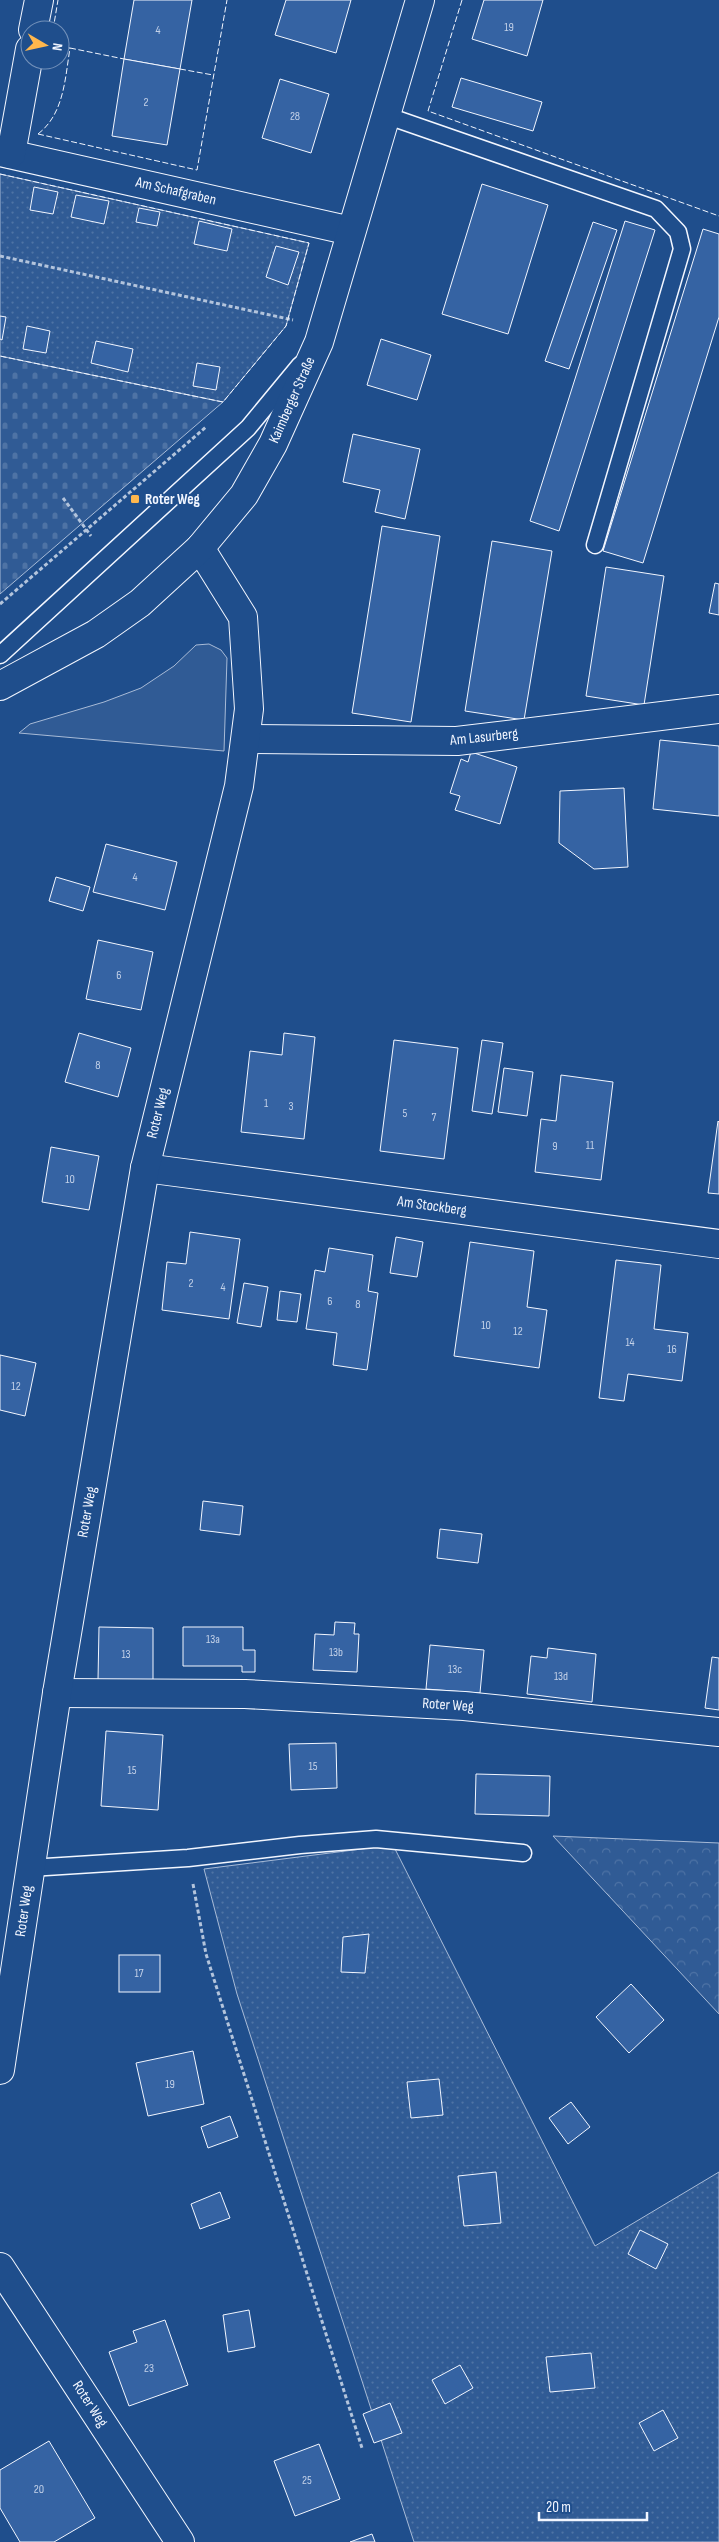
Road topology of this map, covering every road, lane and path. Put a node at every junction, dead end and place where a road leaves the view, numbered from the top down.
1 (39, 0) edge
2 (420, 0) edge
3 (36, 20) edge
4 (25, 70) edge
5 (385, 115) junction
6 (5, 153) edge
7 (351, 231) junction
8 (0, 256) edge
9 (292, 330) dead end
10 (318, 342) junction
11 (210, 423) dead end
12 (63, 498) dead end
13 (86, 529) junction
14 (594, 545) dead end
15 (200, 548) junction
16 (0, 604) edge
17 (0, 655) edge
18 (0, 686) edge
19 (719, 709) edge
20 (247, 739) junction
21 (145, 1168) junction
22 (719, 1244) edge
23 (57, 1693) junction
24 (719, 1732) edge
25 (523, 1853) dead end
26 (188, 1858) junction
27 (30, 1868) junction
28 (0, 2070) edge
29 (0, 2267) edge
30 (362, 2448) dead end
31 (180, 2542) edge

1 - 3 street
2 - 5 street, Kaimberger Straße
4 - 6 street
5 - 7 street, Kaimberger Straße
5 - 14 lane
6 - 7 street, Am Schafgraben
7 - 10 street, Kaimberger Straße
8 - 9 path
10 - 15 street, Kaimberger Straße
10 - 17 lane
11 - 13 path
12 - 13 path
13 - 16 path
15 - 18 street, Kaimberger Straße
15 - 20 street, Roter Weg
19 - 20 street, Am Lasurberg
20 - 21 street, Roter Weg
21 - 22 street, Am Stockberg
21 - 23 street, Roter Weg
23 - 24 street, Roter Weg
23 - 27 street, Roter Weg
25 - 26 lane
26 - 27 lane
26 - 30 path
27 - 28 street, Roter Weg
29 - 31 street, Roter Weg

